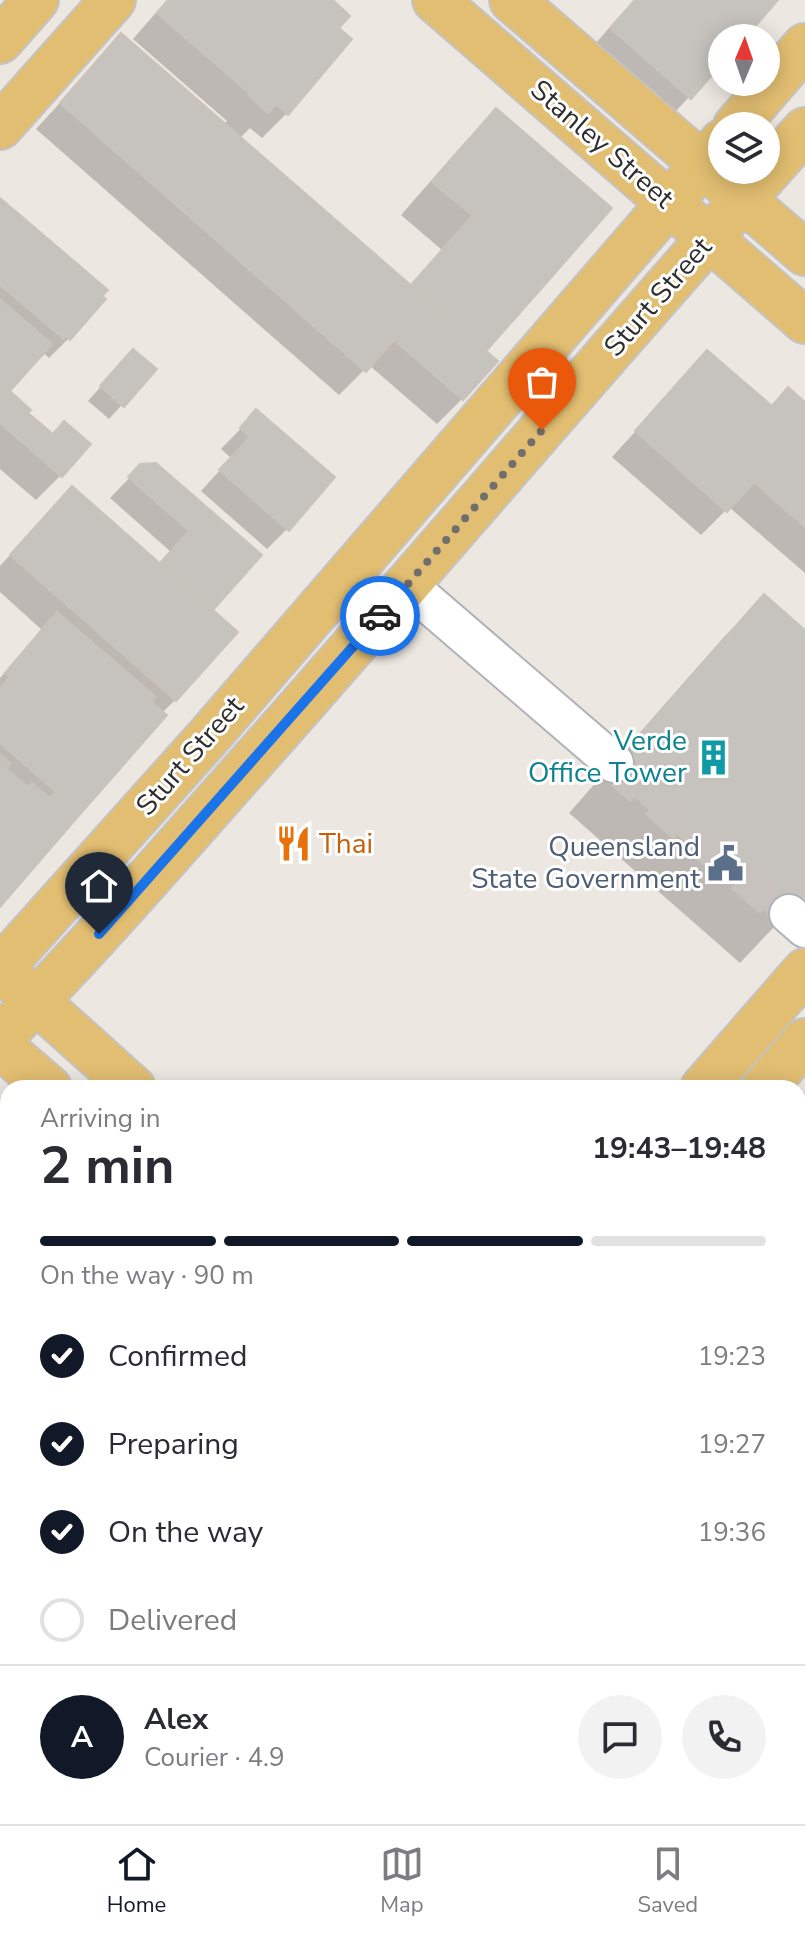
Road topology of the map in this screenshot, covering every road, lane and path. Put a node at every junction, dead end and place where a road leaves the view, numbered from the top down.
1 (36, 0) edge
2 (113, 0) edge
3 (435, 0) edge
4 (512, 0) edge
5 (0, 41) edge
6 (805, 46) edge
7 (748, 112) edge
8 (0, 127) edge
9 (805, 130) edge
10 (708, 150) edge
11 (708, 158) edge
12 (732, 184) edge
13 (741, 199) junction
14 (669, 202) junction
15 (710, 237) junction
16 (805, 253) edge
17 (805, 321) edge
18 (407, 585) junction
19 (614, 763) tunnel mouth
20 (0, 968) edge
21 (805, 971) edge
22 (36, 1002) junction
23 (0, 1038) edge
24 (805, 1041) edge
25 (0, 1046) edge
26 (40, 1080) edge
27 (124, 1080) edge
28 (710, 1080) edge
29 (771, 1080) edge

1 - 5 main road
2 - 8 main road
3 - 14 main road, Stanley Street
4 - 10 main road, Stanley Street
6 - 7 main road
9 - 13 main road, Sturt Street
11 - 14 main road, Sturt Street
12 - 13 main road, Stanley Street
13 - 15 main road, Sturt Street
13 - 16 main road, Stanley Street
14 - 15 main road, Stanley Street
14 - 20 main road, Sturt Street
15 - 17 main road, Stanley Street
15 - 18 main road, Sturt Street
18 - 19 lane
18 - 22 main road, Sturt Street
20 - 22 main road
21 - 28 main road
22 - 23 main road, Sturt Street
22 - 27 main road
24 - 29 main road
25 - 26 main road

